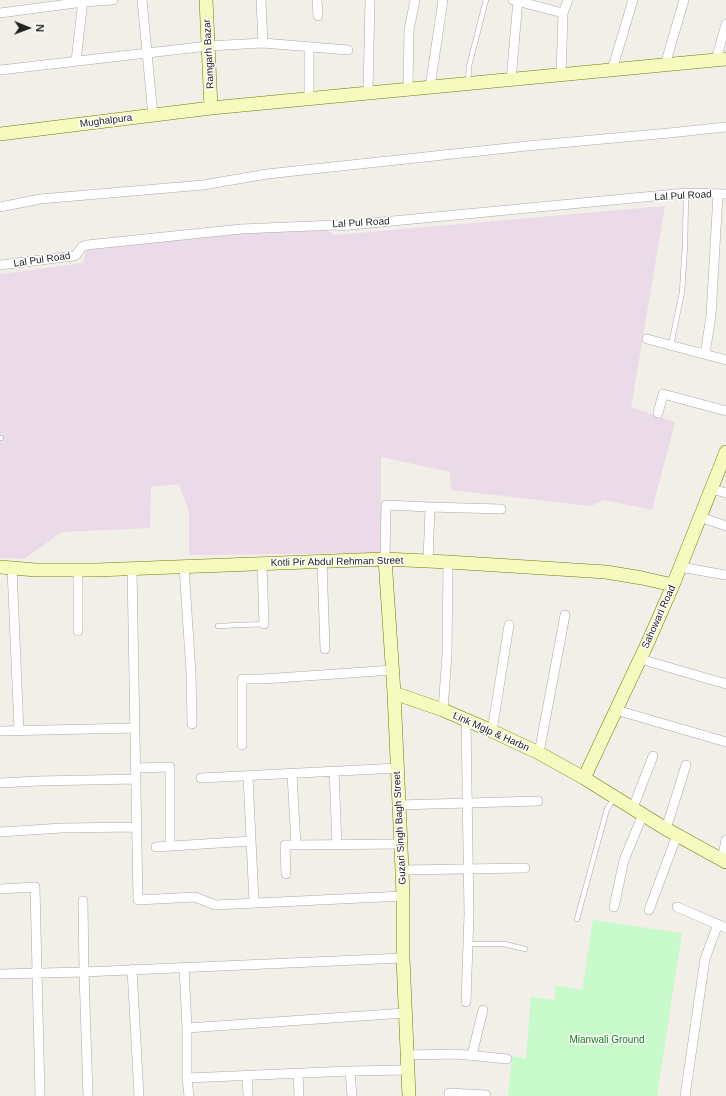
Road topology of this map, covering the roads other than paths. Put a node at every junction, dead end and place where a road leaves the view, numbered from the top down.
1 (113, 0) edge
2 (142, 0) edge
3 (206, 0) edge
4 (261, 0) edge
5 (317, 0) edge
6 (370, 0) edge
7 (415, 0) edge
8 (443, 0) edge
9 (486, 0) edge
10 (517, 0) edge
11 (568, 0) edge
12 (633, 0) edge
13 (684, 0) edge
14 (83, 1) edge
15 (0, 13) edge
16 (562, 13) junction
17 (318, 16) dead end
18 (726, 24) edge
19 (263, 42) junction
20 (208, 46) junction
21 (309, 47) junction
22 (348, 50) dead end
23 (147, 53) junction
24 (721, 60) edge
25 (76, 61) junction
26 (665, 65) junction
27 (0, 70) edge
28 (612, 70) junction
29 (561, 75) junction
30 (511, 80) junction
31 (468, 84) junction
32 (430, 88) junction
33 (408, 90) junction
34 (368, 93) junction
35 (309, 99) junction
36 (212, 108) junction
37 (153, 116) junction
38 (726, 127) edge
39 (0, 134) edge
40 (686, 193) junction
41 (722, 194) edge
42 (0, 207) edge
43 (0, 266) edge
44 (647, 338) dead end
45 (671, 345) junction
46 (705, 354) junction
47 (726, 360) edge
48 (726, 411) edge
49 (658, 413) dead end
50 (726, 452) edge
51 (711, 490) junction
52 (726, 493) edge
53 (430, 507) junction
54 (501, 509) dead end
55 (700, 518) junction
56 (726, 526) edge
57 (386, 560) junction
58 (322, 561) junction
59 (428, 561) junction
60 (448, 562) junction
61 (262, 564) junction
62 (184, 566) junction
63 (6, 567) edge
64 (680, 567) junction
65 (132, 569) junction
66 (78, 570) junction
67 (726, 575) edge
68 (673, 585) junction
69 (565, 616) dead end
70 (264, 624) joint
71 (509, 625) dead end
72 (218, 626) dead end
73 (78, 631) dead end
74 (325, 649) dead end
75 (640, 659) junction
76 (393, 670) junction
77 (726, 684) edge
78 (394, 693) junction
79 (443, 710) junction
80 (616, 710) junction
81 (466, 720) junction
82 (192, 724) dead end
83 (135, 728) junction
84 (0, 731) edge
85 (18, 731) junction
86 (492, 731) junction
87 (726, 742) edge
88 (242, 745) dead end
89 (539, 753) junction
90 (653, 756) dead end
91 (686, 764) dead end
92 (136, 768) junction
93 (398, 768) junction
94 (334, 772) junction
95 (292, 774) junction
96 (248, 776) junction
97 (201, 778) dead end
98 (584, 778) junction
99 (136, 779) junction
100 (0, 783) edge
101 (614, 797) junction
102 (538, 802) dead end
103 (467, 804) junction
104 (399, 805) junction
105 (638, 811) junction
106 (136, 827) junction
107 (0, 832) edge
108 (672, 832) junction
109 (726, 840) edge
110 (251, 841) junction
111 (401, 844) junction
112 (296, 845) junction
113 (337, 845) junction
114 (170, 846) junction
115 (156, 847) dead end
116 (724, 861) edge
117 (525, 868) dead end
118 (468, 869) junction
119 (402, 870) junction
120 (286, 874) dead end
121 (0, 889) edge
122 (404, 896) junction
123 (84, 901) dead end
124 (254, 903) junction
125 (614, 907) dead end
126 (677, 907) dead end
127 (649, 910) dead end
128 (576, 919) dead end
129 (722, 926) edge
130 (468, 944) junction
131 (525, 949) dead end
132 (403, 958) junction
133 (184, 968) junction
134 (132, 969) junction
135 (84, 972) junction
136 (37, 973) junction
137 (0, 974) edge
138 (466, 1002) dead end
139 (484, 1010) dead end
140 (405, 1013) junction
141 (187, 1028) junction
142 (407, 1055) junction
143 (472, 1055) junction
144 (507, 1059) dead end
145 (407, 1070) junction
146 (350, 1071) junction
147 (298, 1074) junction
148 (247, 1076) junction
149 (187, 1078) junction
150 (486, 1095) dead end
151 (40, 1096) edge
152 (88, 1096) edge
153 (139, 1096) edge
154 (189, 1096) edge
155 (248, 1096) edge
156 (299, 1096) edge
157 (352, 1096) edge
158 (409, 1096) edge
159 (449, 1096) edge
160 (685, 1096) edge

1 - 14 street
2 - 23 street
3 - 20 street, Ramgarh Bazar
4 - 19 street
5 - 17 street
6 - 34 street
7 - 33 street
8 - 32 street
9 - 31 lane
10 - 16 street
10 - 30 street
11 - 16 street
12 - 28 street
13 - 26 street
14 - 15 street
14 - 25 street
16 - 29 street
18 - 24 street
19 - 20 street
19 - 21 street
20 - 23 street
20 - 36 street, Ramgarh Bazar
21 - 22 street
21 - 35 street
23 - 25 street
23 - 37 street
24 - 26 street, Mughalpura
25 - 27 street
26 - 28 street, Mughalpura
28 - 29 street, Mughalpura
29 - 30 street, Mughalpura
30 - 31 street, Mughalpura
31 - 32 street, Mughalpura
32 - 33 street, Mughalpura
33 - 34 street, Mughalpura
34 - 35 street, Mughalpura
35 - 36 street, Mughalpura
36 - 37 street, Mughalpura
37 - 39 street, Mughalpura
38 - 42 street
40 - 41 street, Lal Pul Road
40 - 43 street, Lal Pul Road
40 - 45 lane
41 - 46 street
44 - 45 street
45 - 46 street
46 - 47 street
48 - 49 street
50 - 51 street, Sahowari Road
51 - 52 street
51 - 55 street, Sahowari Road
53 - 54 street
53 - 57 street
53 - 59 street
55 - 56 street
55 - 64 street, Sahowari Road
57 - 58 street, Kotli Pir Abdul Rehman Street
57 - 59 street, Kotli Pir Abdul Rehman Street
57 - 76 street, Guzari Singh Bagh Street
58 - 61 street, Kotli Pir Abdul Rehman Street
58 - 74 street
59 - 60 street, Kotli Pir Abdul Rehman Street
60 - 68 street, Kotli Pir Abdul Rehman Street
60 - 79 street
61 - 62 street, Kotli Pir Abdul Rehman Street
61 - 70 street
62 - 65 street, Kotli Pir Abdul Rehman Street
62 - 82 street
63 - 66 street, Kotli Pir Abdul Rehman Street
63 - 85 street
64 - 67 street
64 - 68 street, Sahowari Road
65 - 66 street, Kotli Pir Abdul Rehman Street
65 - 83 street
66 - 73 street
68 - 75 street, Sahowari Road
69 - 89 street
70 - 72 lane
71 - 86 street
75 - 77 street
75 - 80 street, Sahowari Road
76 - 78 street, Guzari Singh Bagh Street
76 - 88 street
78 - 79 street, Link Mglp & Harbn
78 - 93 street, Guzari Singh Bagh Street
79 - 81 street, Link Mglp & Harbn
80 - 87 street
80 - 98 street, Sahowari Road
81 - 86 street, Link Mglp & Harbn
81 - 103 street
83 - 85 street
83 - 92 street
84 - 85 street
86 - 89 street, Link Mglp & Harbn
89 - 98 street, Link Mglp & Harbn
90 - 105 street
91 - 108 street
92 - 99 street
92 - 114 street
93 - 94 street
93 - 104 street, Guzari Singh Bagh Street
94 - 95 street
94 - 113 street
95 - 96 street
95 - 112 street
96 - 97 street
96 - 110 street
98 - 101 street, Link Mglp & Harbn
99 - 100 street
99 - 106 street
101 - 105 street, Link Mglp & Harbn
101 - 128 lane
102 - 103 street
103 - 104 street
103 - 118 street
104 - 111 street, Guzari Singh Bagh Street
105 - 108 street, Link Mglp & Harbn
105 - 125 street
106 - 107 street
106 - 124 street
108 - 116 street, Link Mglp & Harbn
108 - 127 street
109 - 116 street
110 - 114 street
110 - 124 street
111 - 113 street
111 - 119 street, Guzari Singh Bagh Street
112 - 113 street
112 - 120 street
114 - 115 street
117 - 118 street
118 - 119 street
118 - 130 street
119 - 122 street, Guzari Singh Bagh Street
121 - 136 street
122 - 124 street
122 - 132 street, Guzari Singh Bagh Street
123 - 135 street
126 - 129 street
129 - 160 street
130 - 131 lane
130 - 138 street
132 - 133 street
132 - 140 street, Guzari Singh Bagh Street
133 - 134 street
133 - 141 street
134 - 135 street
134 - 153 street
135 - 136 street
135 - 152 street
136 - 137 street
136 - 151 street
139 - 143 street
140 - 141 street
140 - 142 street, Guzari Singh Bagh Street
141 - 149 street
142 - 143 street
142 - 145 street, Guzari Singh Bagh Street
143 - 144 street
145 - 146 street
145 - 158 street, Guzari Singh Bagh Street
146 - 147 street
146 - 157 street
147 - 148 street
147 - 156 street
148 - 149 street
148 - 155 street
149 - 154 street
150 - 159 street

